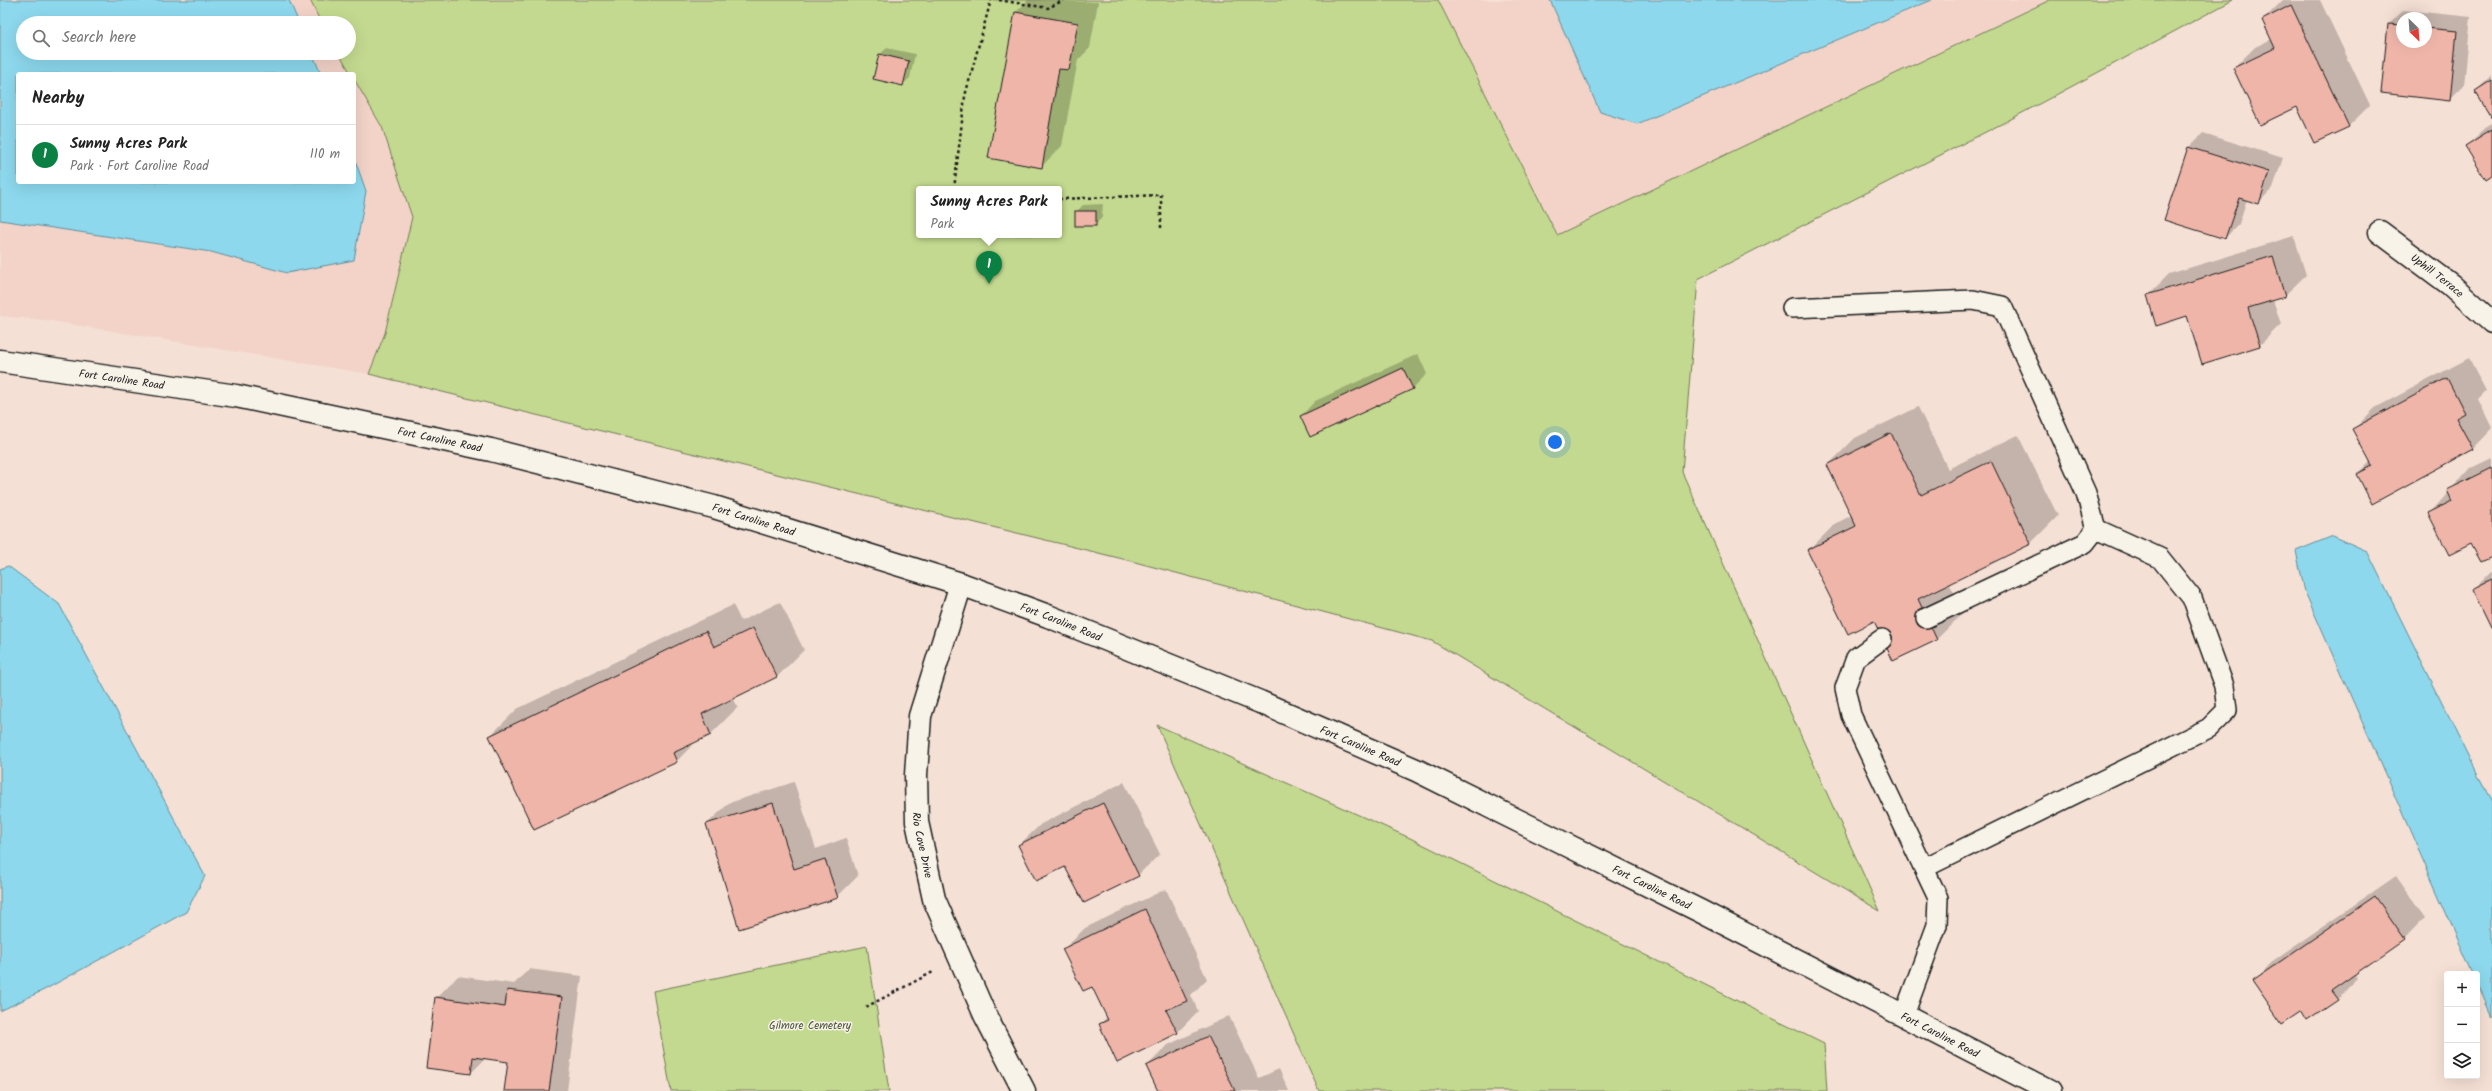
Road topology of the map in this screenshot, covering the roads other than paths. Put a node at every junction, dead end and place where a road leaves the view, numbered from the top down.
1 (2380, 232) dead end
2 (1792, 308) dead end
3 (2492, 322) edge
4 (0, 361) edge
5 (2096, 529) junction
6 (961, 584) junction
7 (1926, 618) dead end
8 (1882, 639) dead end
9 (1924, 868) junction
10 (1904, 1015) junction
11 (1024, 1091) edge
12 (2050, 1091) edge

1 - 3 street, Uphill Terrace
2 - 5 lane
4 - 6 street, Fort Caroline Road
5 - 7 lane
5 - 9 lane
6 - 10 street, Fort Caroline Road
6 - 11 street, Rio Cove Drive
8 - 9 lane
9 - 10 lane
10 - 12 street, Fort Caroline Road

